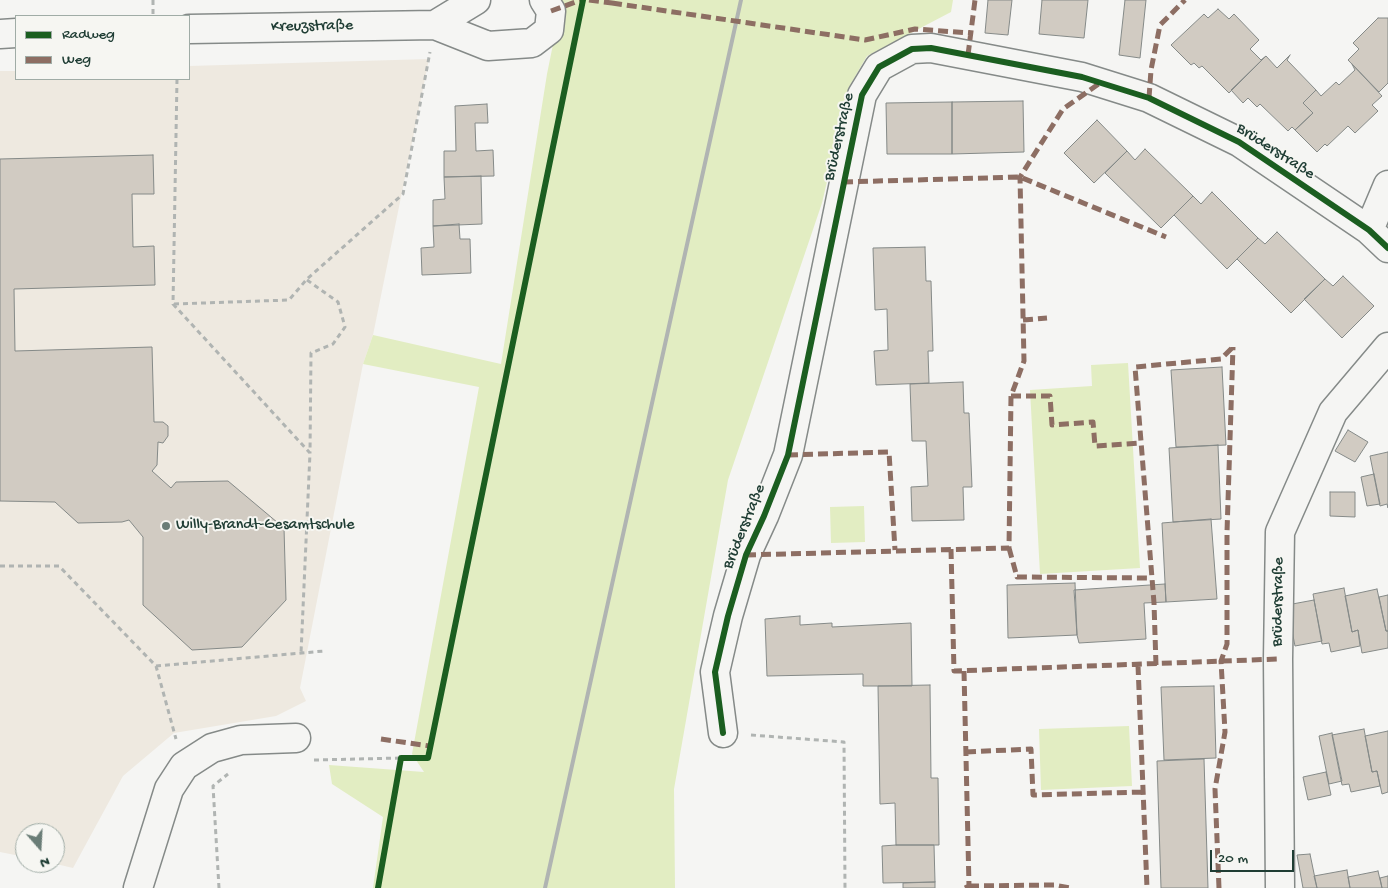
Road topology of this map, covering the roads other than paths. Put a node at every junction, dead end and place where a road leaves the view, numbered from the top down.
1 (476, 0) edge
2 (544, 0) edge
3 (435, 25) junction
4 (190, 29) edge
5 (15, 33) edge
6 (0, 34) edge
7 (1388, 186) edge
8 (1379, 239) edge
9 (1388, 347) edge
10 (723, 733) road end
11 (296, 738) dead end
12 (138, 888) edge
13 (1280, 888) edge

1 - 3 street
2 - 3 street, Kreuzstraße
3 - 4 street, Kreuzstraße
5 - 6 street
7 - 8 street
8 - 10 street, Brüderstraße
9 - 13 street, Brüderstraße
11 - 12 street

